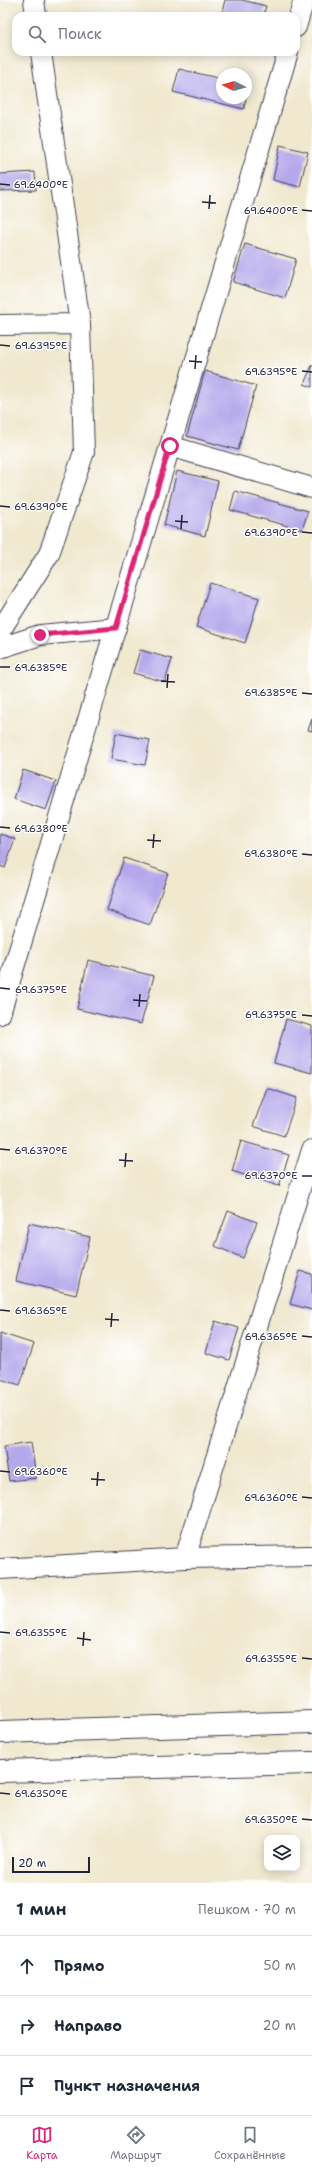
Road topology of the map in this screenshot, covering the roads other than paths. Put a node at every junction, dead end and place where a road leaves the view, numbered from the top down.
1 (34, 0) edge
2 (304, 0) edge
3 (36, 12) edge
4 (300, 14) edge
5 (42, 56) edge
6 (287, 56) edge
7 (80, 324) junction
8 (0, 325) edge
9 (170, 446) junction
10 (312, 488) edge
11 (116, 628) junction
12 (0, 631) edge
13 (0, 648) edge
14 (0, 1014) edge
15 (312, 1150) edge
16 (312, 1556) edge
17 (185, 1558) junction
18 (0, 1569) edge
19 (312, 1722) edge
20 (0, 1732) edge
21 (312, 1763) edge
22 (0, 1771) edge

1 - 3 street
2 - 4 street
5 - 7 street
6 - 9 street
7 - 8 street
7 - 12 street
9 - 10 street
9 - 11 street
11 - 13 street
11 - 14 street
15 - 17 street
16 - 17 street
17 - 18 street
19 - 20 main road
21 - 22 main road

